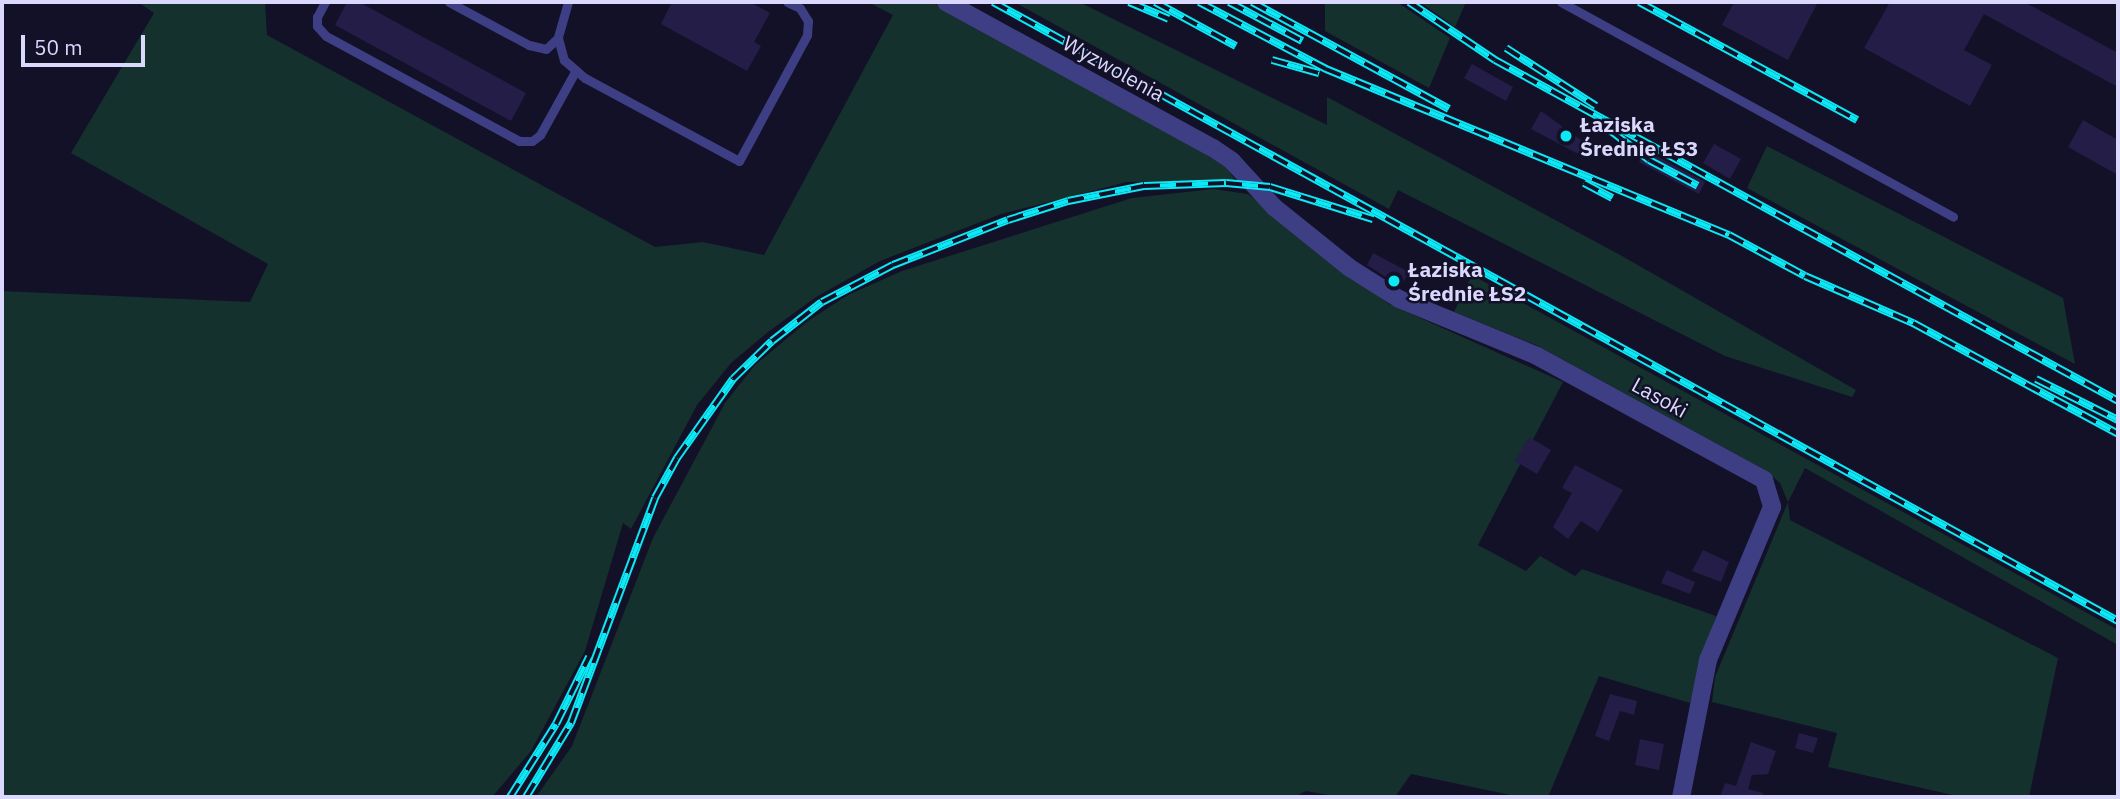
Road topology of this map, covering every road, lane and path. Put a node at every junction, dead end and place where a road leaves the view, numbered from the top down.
1 (325, 2) edge
2 (449, 2) edge
3 (568, 2) edge
4 (787, 2) edge
5 (946, 2) edge
6 (1561, 2) edge
7 (558, 38) junction
8 (576, 70) junction
9 (1250, 185) joint
10 (1953, 217) dead end
11 (1681, 797) edge

1 - 8 lane
2 - 7 lane
3 - 7 lane
4 - 8 lane
5 - 9 street, Wyzwolenia
6 - 10 lane
7 - 8 lane
9 - 11 street, Lasoki

